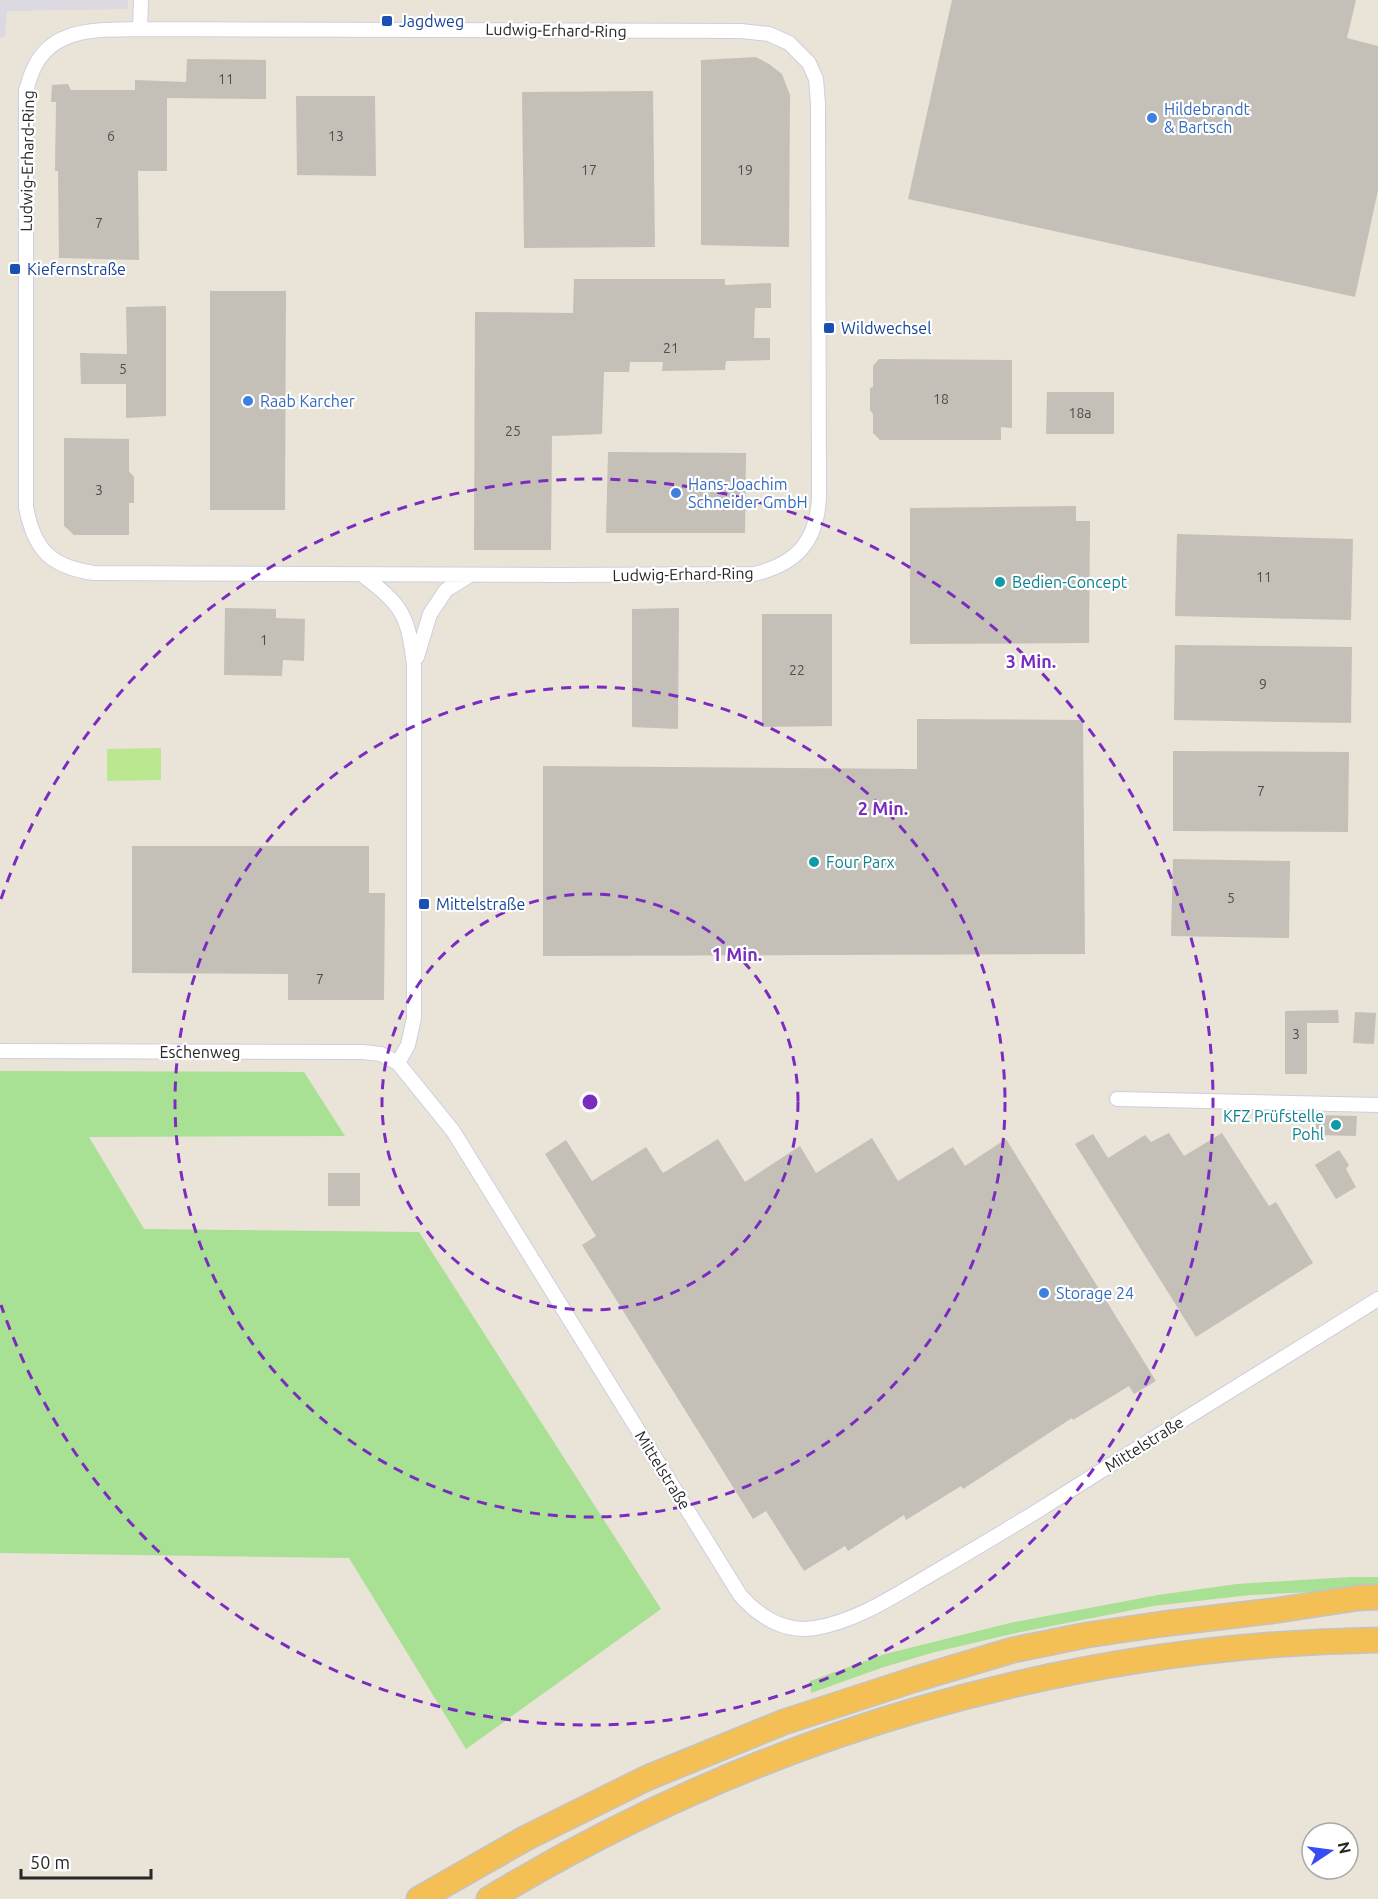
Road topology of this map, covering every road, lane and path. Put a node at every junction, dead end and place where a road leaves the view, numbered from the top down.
1 (141, 0) edge
2 (140, 29) junction
3 (361, 574) junction
4 (471, 575) junction
5 (414, 665) junction
6 (0, 1051) edge
7 (398, 1064) junction
8 (1117, 1099) dead end
9 (1378, 1105) edge
10 (1378, 1299) edge
11 (1378, 1597) edge
12 (1378, 1608) edge
13 (1272, 1611) junction
14 (1378, 1640) edge
15 (419, 1899) edge
16 (489, 1899) edge

1 - 2 street
2 - 3 street, Ludwig-Erhard-Ring
2 - 4 street, Ludwig-Erhard-Ring
3 - 4 street, Ludwig-Erhard-Ring
3 - 5 street
4 - 5 street
5 - 7 street
6 - 7 street, Eschenweg
7 - 10 street, Mittelstraße
8 - 9 street
11 - 13 highway
12 - 13 highway
13 - 15 highway
14 - 16 highway

